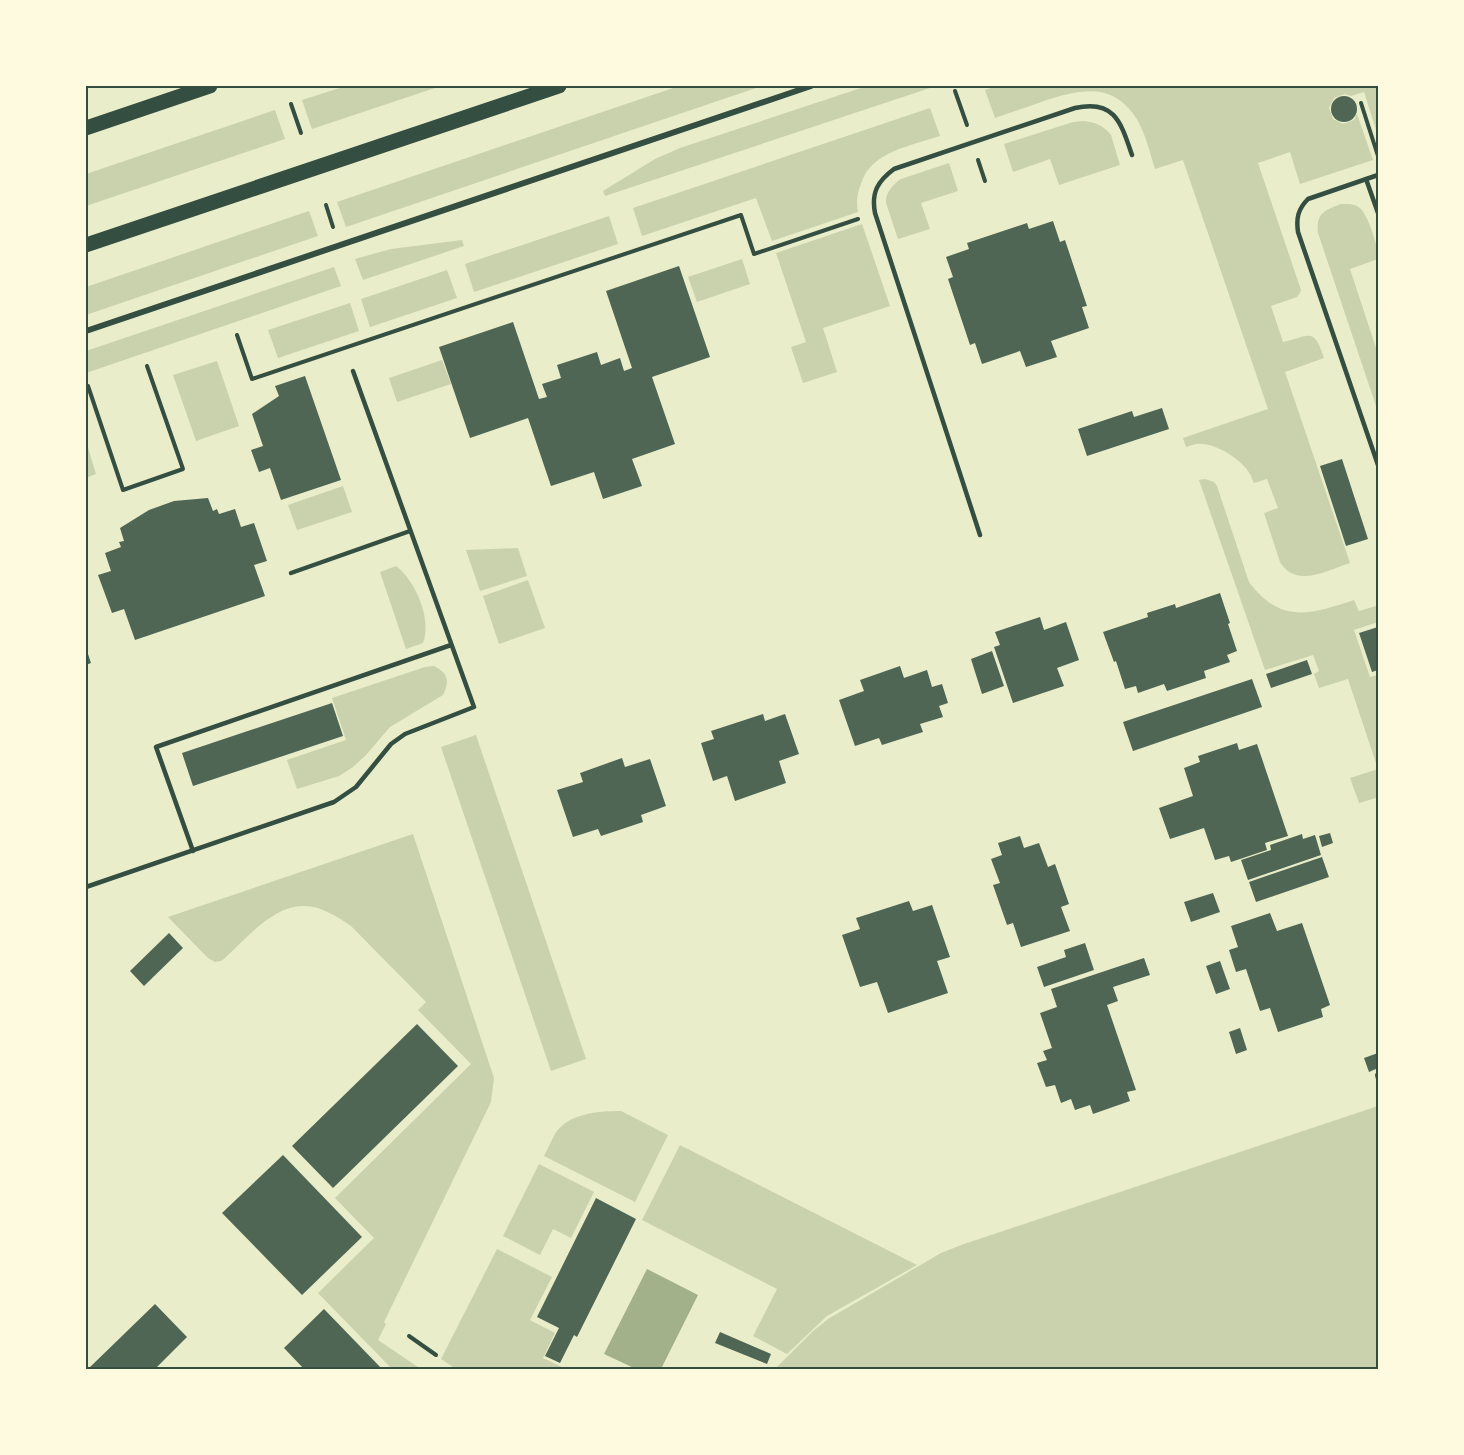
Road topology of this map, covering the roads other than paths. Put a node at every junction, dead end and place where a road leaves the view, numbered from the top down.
1 (210, 86) edge
2 (559, 86) edge
3 (811, 86) edge
4 (86, 128) edge
5 (1132, 155) dead end
6 (1378, 175) edge
7 (1366, 179) junction
8 (1378, 213) edge
9 (86, 245) edge
10 (86, 331) edge
11 (353, 371) dead end
12 (1378, 465) edge
13 (410, 531) junction
14 (980, 535) dead end
15 (291, 573) dead end
16 (451, 645) junction
17 (193, 851) junction
18 (86, 887) edge

1 - 4 main road
2 - 9 main road
3 - 10 street
5 - 14 lane
6 - 7 lane
7 - 8 lane
7 - 12 lane
11 - 13 lane
13 - 15 lane
13 - 16 lane
16 - 17 lane
16 - 17 lane
17 - 18 lane

